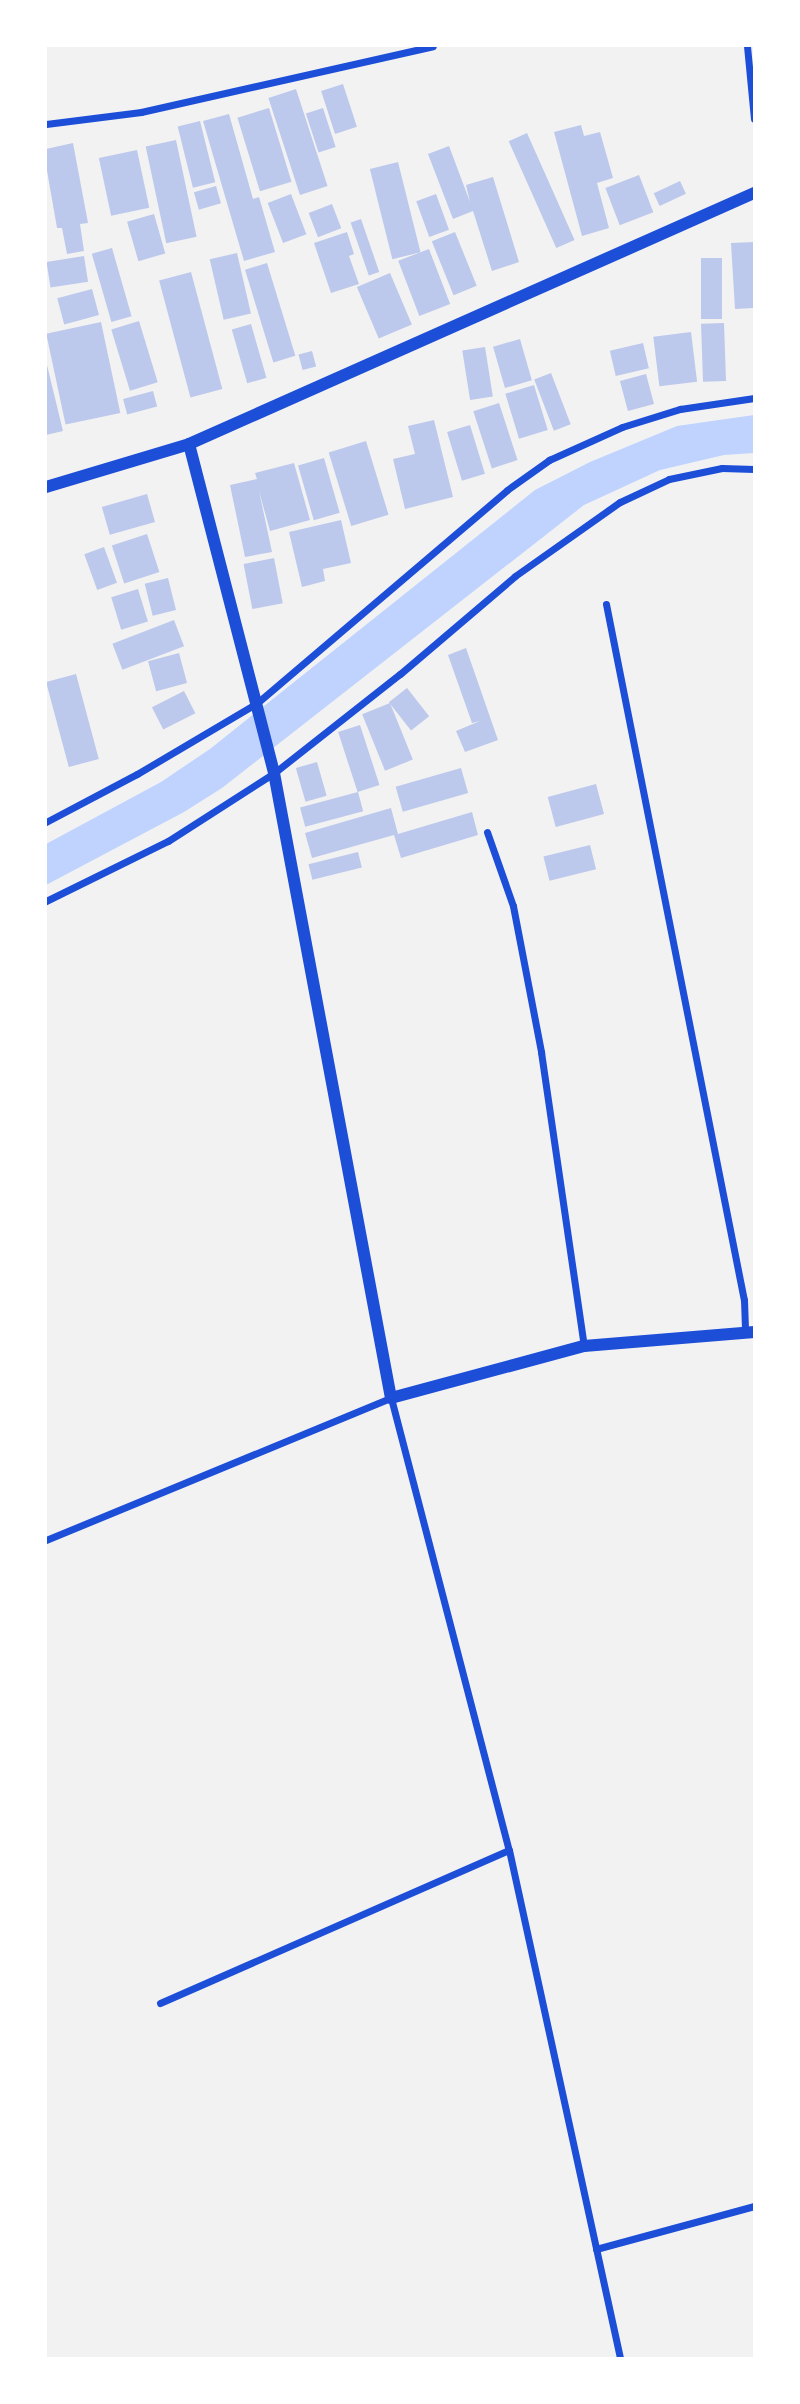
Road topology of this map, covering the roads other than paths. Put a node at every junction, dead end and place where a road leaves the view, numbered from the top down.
1 (433, 46) edge
2 (747, 46) edge
3 (754, 119) edge
4 (46, 124) edge
5 (754, 193) edge
6 (754, 398) edge
7 (189, 444) junction
8 (754, 470) edge
9 (46, 487) edge
10 (606, 604) dead end
11 (258, 706) junction
12 (273, 768) junction
13 (46, 822) edge
14 (487, 832) dead end
15 (46, 901) edge
16 (750, 1332) edge
17 (584, 1346) junction
18 (391, 1398) junction
19 (46, 1540) edge
20 (509, 1850) junction
21 (160, 2003) dead end
22 (754, 2206) edge
23 (596, 2249) junction
24 (620, 2358) edge

1 - 4 street
2 - 3 street
5 - 7 street
6 - 11 street
7 - 9 street
7 - 11 street
8 - 12 street
10 - 16 street
11 - 12 street
11 - 13 street
12 - 15 street
12 - 18 street
14 - 17 street
16 - 17 street
17 - 18 street
18 - 19 street
18 - 20 street
20 - 21 street
20 - 23 street
22 - 23 street
23 - 24 street

